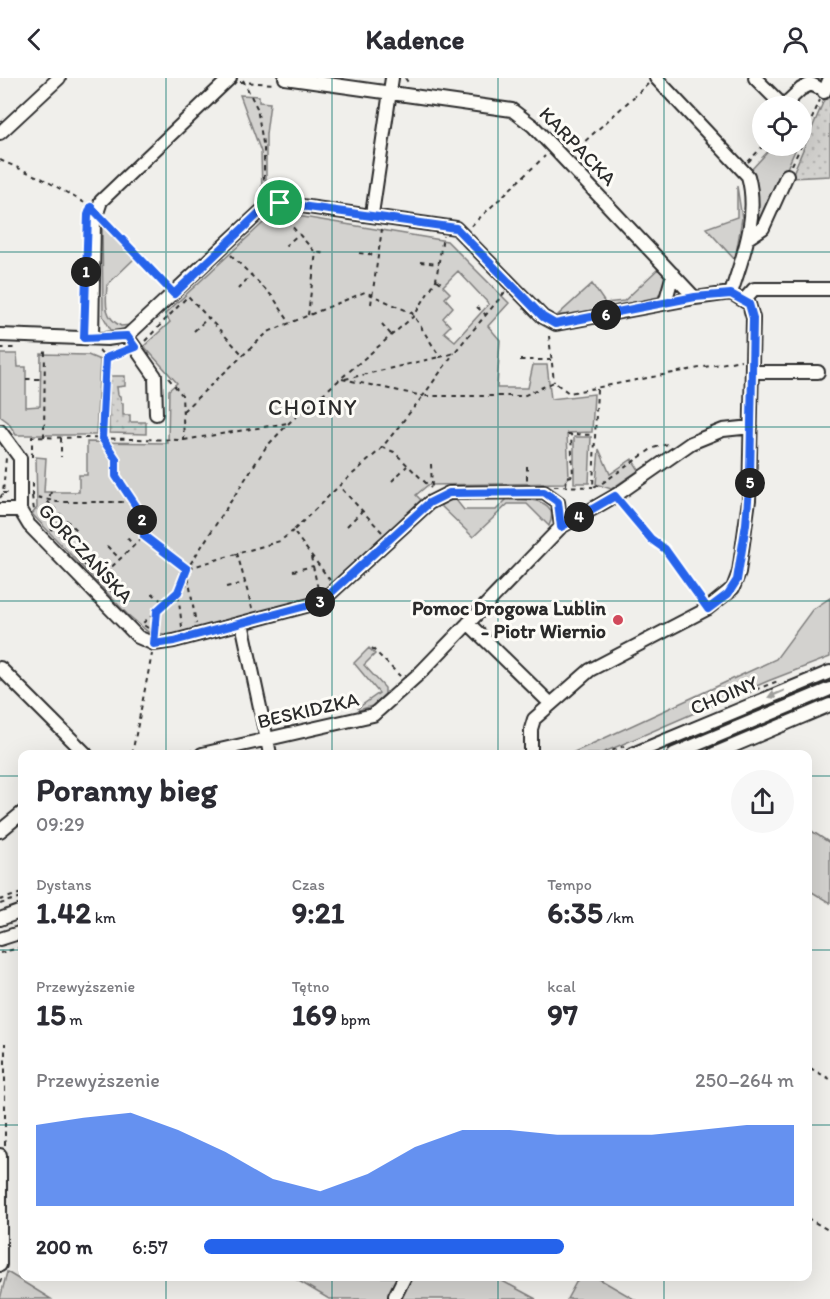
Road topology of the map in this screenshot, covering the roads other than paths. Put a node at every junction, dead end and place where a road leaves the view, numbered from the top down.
1 (59, 78) edge
2 (392, 78) edge
3 (755, 78) edge
4 (830, 78) edge
5 (237, 81) edge
6 (659, 81) edge
7 (283, 82) edge
8 (390, 92) junction
9 (0, 133) edge
10 (788, 176) road end
11 (373, 220) junction
12 (748, 238) junction
13 (673, 274) junction
14 (830, 289) edge
15 (731, 294) junction
16 (695, 297) junction
17 (744, 300) junction
18 (664, 303) junction
19 (0, 335) edge
20 (127, 336) junction
21 (92, 338) junction
22 (752, 366) junction
23 (818, 372) dead end
24 (156, 414) dead end
25 (751, 427) junction
26 (0, 431) edge
27 (0, 510) edge
28 (17, 510) junction
29 (561, 527) junction
30 (244, 617) junction
31 (468, 622) junction
32 (0, 668) edge
33 (830, 672) edge
34 (830, 688) edge
35 (551, 704) junction
36 (830, 705) edge
37 (267, 740) junction
38 (81, 750) edge
39 (221, 750) edge
40 (269, 750) edge
41 (531, 750) edge
42 (643, 750) edge
43 (683, 750) edge
44 (723, 750) edge
45 (18, 816) edge
46 (0, 831) edge
47 (18, 912) edge
48 (0, 919) edge
49 (18, 933) edge
50 (0, 939) edge
51 (0, 1155) edge
52 (1, 1199) edge
53 (0, 1265) edge
54 (402, 1281) edge
55 (394, 1296) dead end

1 - 9 street
2 - 8 street
3 - 4 street
5 - 21 street
6 - 12 street
7 - 8 street, KARPACKA
8 - 11 street
8 - 13 street, KARPACKA
10 - 12 street
11 - 18 street
11 - 20 street
12 - 15 street
13 - 16 street, KARPACKA
13 - 18 street
14 - 17 street
15 - 16 street
15 - 17 street
16 - 18 street
17 - 22 street
19 - 21 street
20 - 21 street
20 - 24 street
22 - 23 street
22 - 25 street
25 - 29 street, BESKIDZKA
25 - 35 street
26 - 28 street, GORCZAŃSKA
27 - 28 street
28 - 30 street, GORCZAŃSKA
29 - 30 street
29 - 31 street, BESKIDZKA
30 - 37 street
31 - 35 street
31 - 37 street, BESKIDZKA
32 - 38 street
33 -> 42 street, CHOINY
34 - 43 street, CHOINY
35 - 41 street
36 - 44 street
37 - 39 street, BESKIDZKA
37 - 40 street
45 - 46 street
47 - 48 street
49 - 50 street
51 - 52 street
52 - 53 street
54 - 55 street

